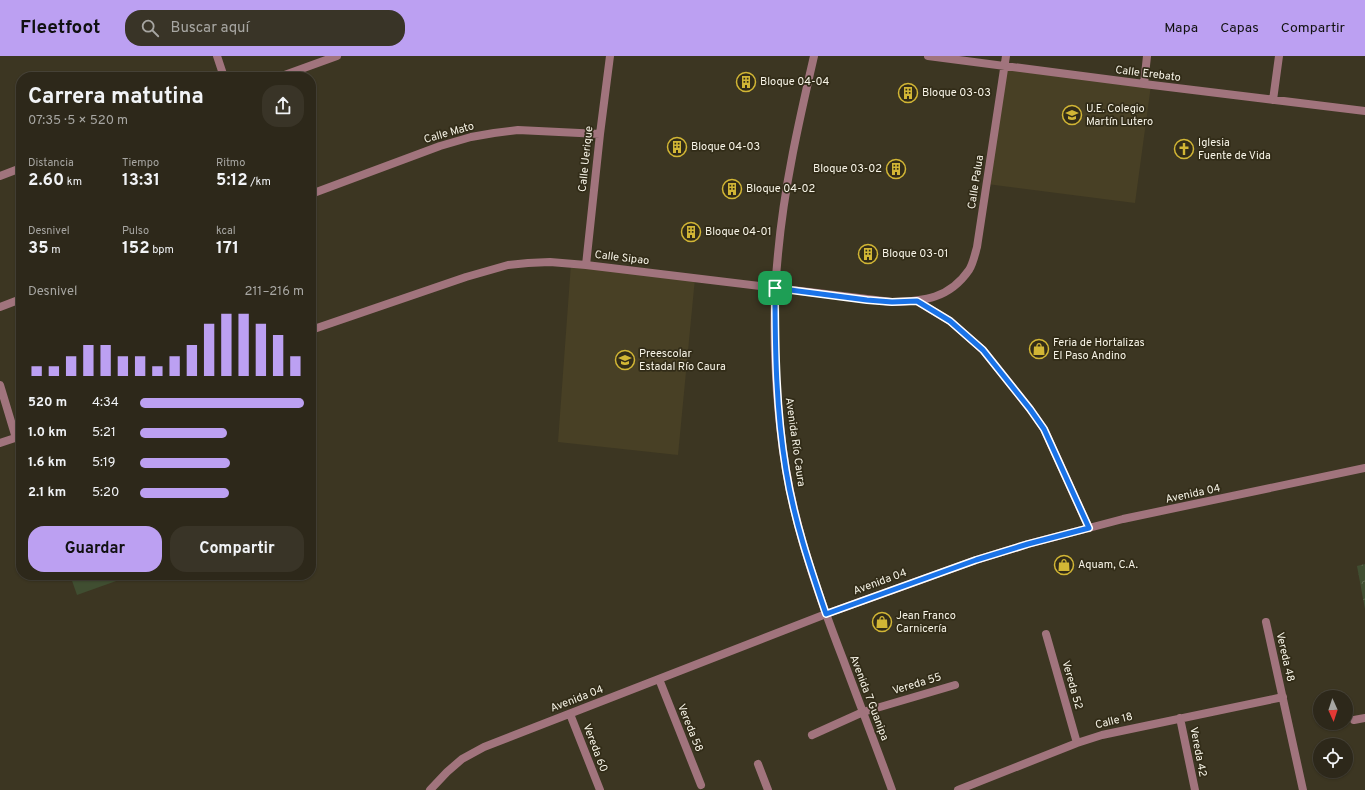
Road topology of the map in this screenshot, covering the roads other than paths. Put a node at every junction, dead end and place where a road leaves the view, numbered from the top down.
1 (217, 56) edge
2 (337, 56) edge
3 (610, 56) edge
4 (814, 56) edge
5 (928, 56) edge
6 (1006, 56) edge
7 (1147, 56) edge
8 (1279, 56) edge
9 (1005, 66) junction
10 (222, 72) edge
11 (293, 72) edge
12 (1144, 84) junction
13 (1273, 100) junction
14 (1365, 111) edge
15 (600, 134) junction
16 (16, 170) edge
17 (0, 176) edge
18 (316, 192) edge
19 (586, 265) junction
20 (775, 288) junction
21 (938, 296) joint
22 (16, 301) edge
23 (917, 301) junction
24 (0, 307) edge
25 (316, 328) edge
26 (0, 385) edge
27 (16, 431) edge
28 (16, 438) edge
29 (0, 443) edge
30 (1365, 468) edge
31 (1089, 528) junction
32 (826, 614) junction
33 (1266, 622) dead end
34 (1046, 634) dead end
35 (659, 679) junction
36 (955, 684) dead end
37 (1283, 697) junction
38 (863, 712) junction
39 (570, 714) junction
40 (1180, 718) junction
41 (1365, 718) edge
42 (1354, 720) dead end
43 (812, 735) dead end
44 (1077, 743) junction
45 (758, 764) dead end
46 (701, 785) dead end
47 (430, 790) edge
48 (600, 790) edge
49 (768, 790) edge
50 (892, 790) edge
51 (958, 790) edge
52 (1195, 790) edge
53 (1303, 790) edge

1 - 10 street
2 - 11 street
3 - 15 street, Calle Uerique
4 - 20 street, Avenida Río Caura
5 - 9 street, Calle Erebato
6 - 9 street, Calle Palua
7 - 12 street
8 - 13 street
9 - 12 street, Calle Erebato
9 - 21 street, Calle Palua
12 - 13 street, Calle Erebato
13 - 14 street, Calle Erebato
15 - 18 street, Calle Mato
15 - 19 street, Calle Uerique
16 - 17 street
19 - 20 street, Calle Sipao
19 - 25 street, Calle Sipao
20 - 23 street, Calle Sipao
20 - 32 street, Avenida Río Caura
21 - 23 street, Calle Sipao
22 - 24 street
23 - 31 street
26 - 27 street
28 - 29 street
30 - 31 street, Avenida 04
31 - 32 street, Avenida 04
32 - 35 street, Avenida 04
32 - 38 street, Avenida 7 Guanipa
33 - 37 street, Vereda 48
34 - 44 street, Vereda 52
35 - 39 street, Avenida 04
35 - 46 street, Vereda 58
36 - 38 street, Vereda 55
37 - 40 street, Calle 18
37 - 53 street, Vereda 48
38 - 43 street, Vereda 55
38 - 50 street, Avenida 7 Guanipa
39 - 47 street, Avenida 04
39 - 48 street, Vereda 60
40 - 44 street, Calle 18
40 - 52 street, Vereda 42
41 - 42 street
44 - 51 street, Calle 18
45 - 49 street

